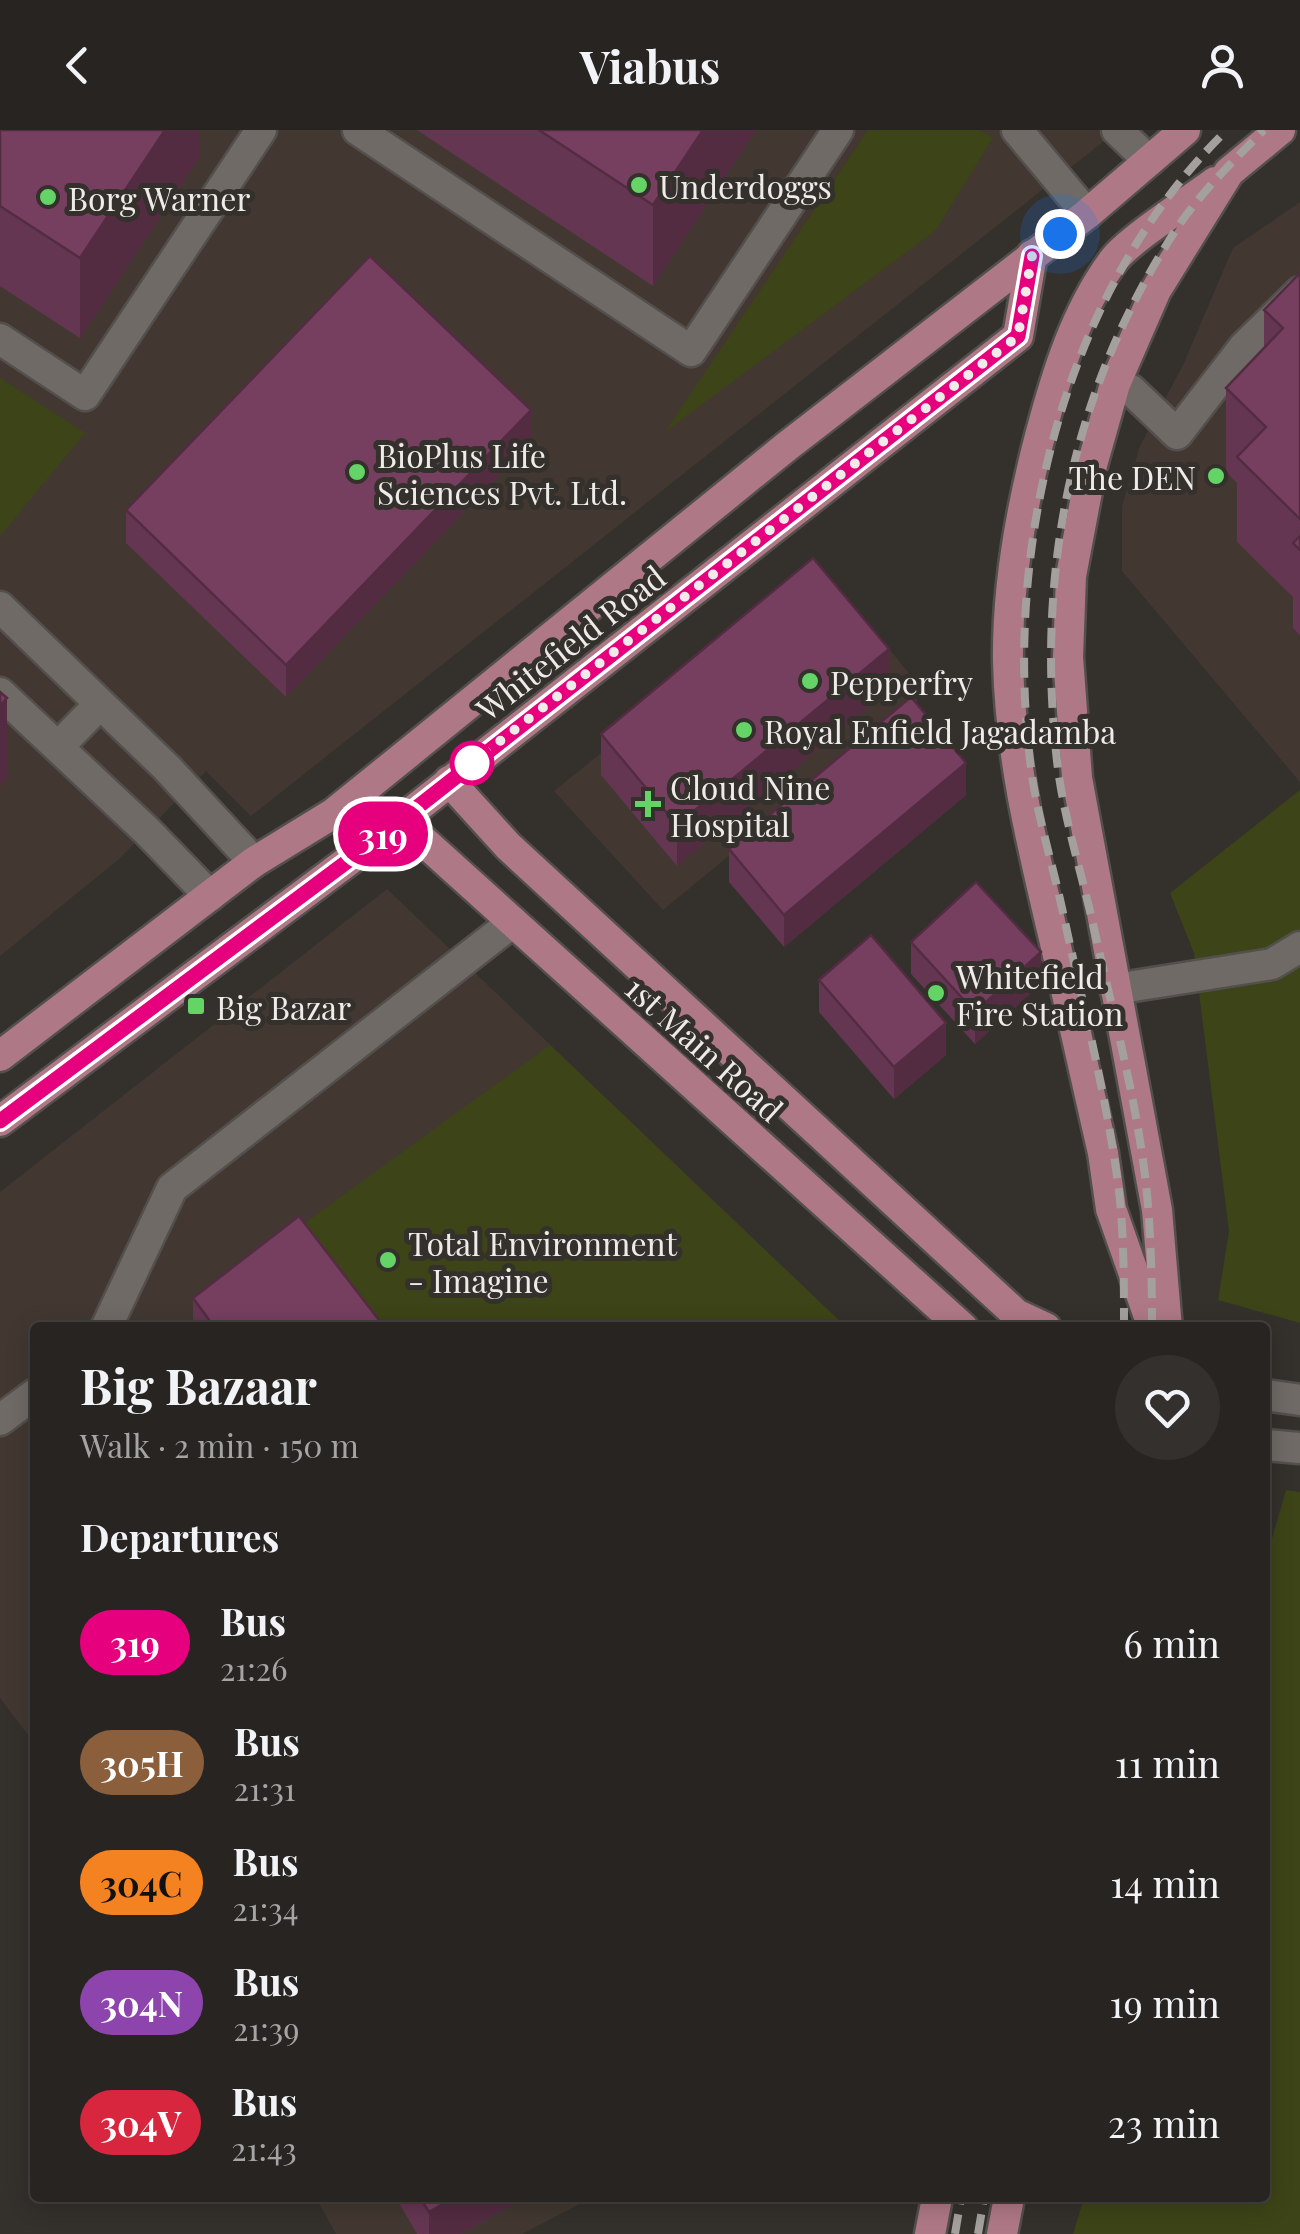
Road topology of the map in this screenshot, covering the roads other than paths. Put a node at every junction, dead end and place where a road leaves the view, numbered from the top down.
1 (261, 130) edge
2 (358, 130) edge
3 (838, 130) edge
4 (1016, 130) edge
5 (1116, 130) edge
6 (1185, 130) edge
7 (1280, 130) edge
8 (1150, 161) junction
9 (1229, 172) junction
10 (1086, 214) junction
11 (1032, 256) junction
12 (1300, 292) edge
13 (0, 338) edge
14 (1115, 384) junction
15 (0, 608) edge
16 (0, 692) edge
17 (100, 704) junction
18 (58, 747) junction
19 (449, 780) junction
20 (400, 820) junction
21 (254, 862) junction
22 (210, 896) junction
23 (512, 922) junction
24 (1300, 948) edge
25 (1115, 989) junction
26 (0, 1056) edge
27 (0, 1121) edge
28 (109, 1322) edge
29 (956, 1322) edge
30 (1033, 1322) edge
31 (1151, 1322) edge
32 (1166, 1322) edge
33 (1270, 1396) edge
34 (30, 1398) edge
35 (1300, 1400) edge
36 (0, 1420) edge
37 (1270, 1445) edge
38 (1300, 1448) edge
39 (936, 2202) edge
40 (1008, 2202) edge
41 (930, 2234) edge
42 (1002, 2234) edge

1 - 13 street
2 - 3 street
4 - 10 street
5 - 8 street
6 - 8 main road, Whitefield Road
7 - 9 main road
8 - 10 main road, Whitefield Road
9 - 14 main road
9 - 31 main road
10 - 11 main road, Whitefield Road
11 - 19 main road, Whitefield Road
11 - 21 main road, Whitefield Road
12 - 14 street
14 - 25 main road
15 - 17 street
16 - 18 street
17 - 18 street
17 - 21 street
18 - 22 street
19 - 20 main road, Whitefield Road
19 - 30 main road
20 - 23 main road, 1st Main Road
20 - 27 main road, Whitefield Road
21 - 22 main road, Whitefield Road
22 - 26 main road, Whitefield Road
23 - 28 street
23 - 29 main road, 1st Main Road
24 - 25 street
25 - 32 main road
33 - 35 street
34 - 36 street
37 - 38 street
39 - 41 main road
40 - 42 main road

